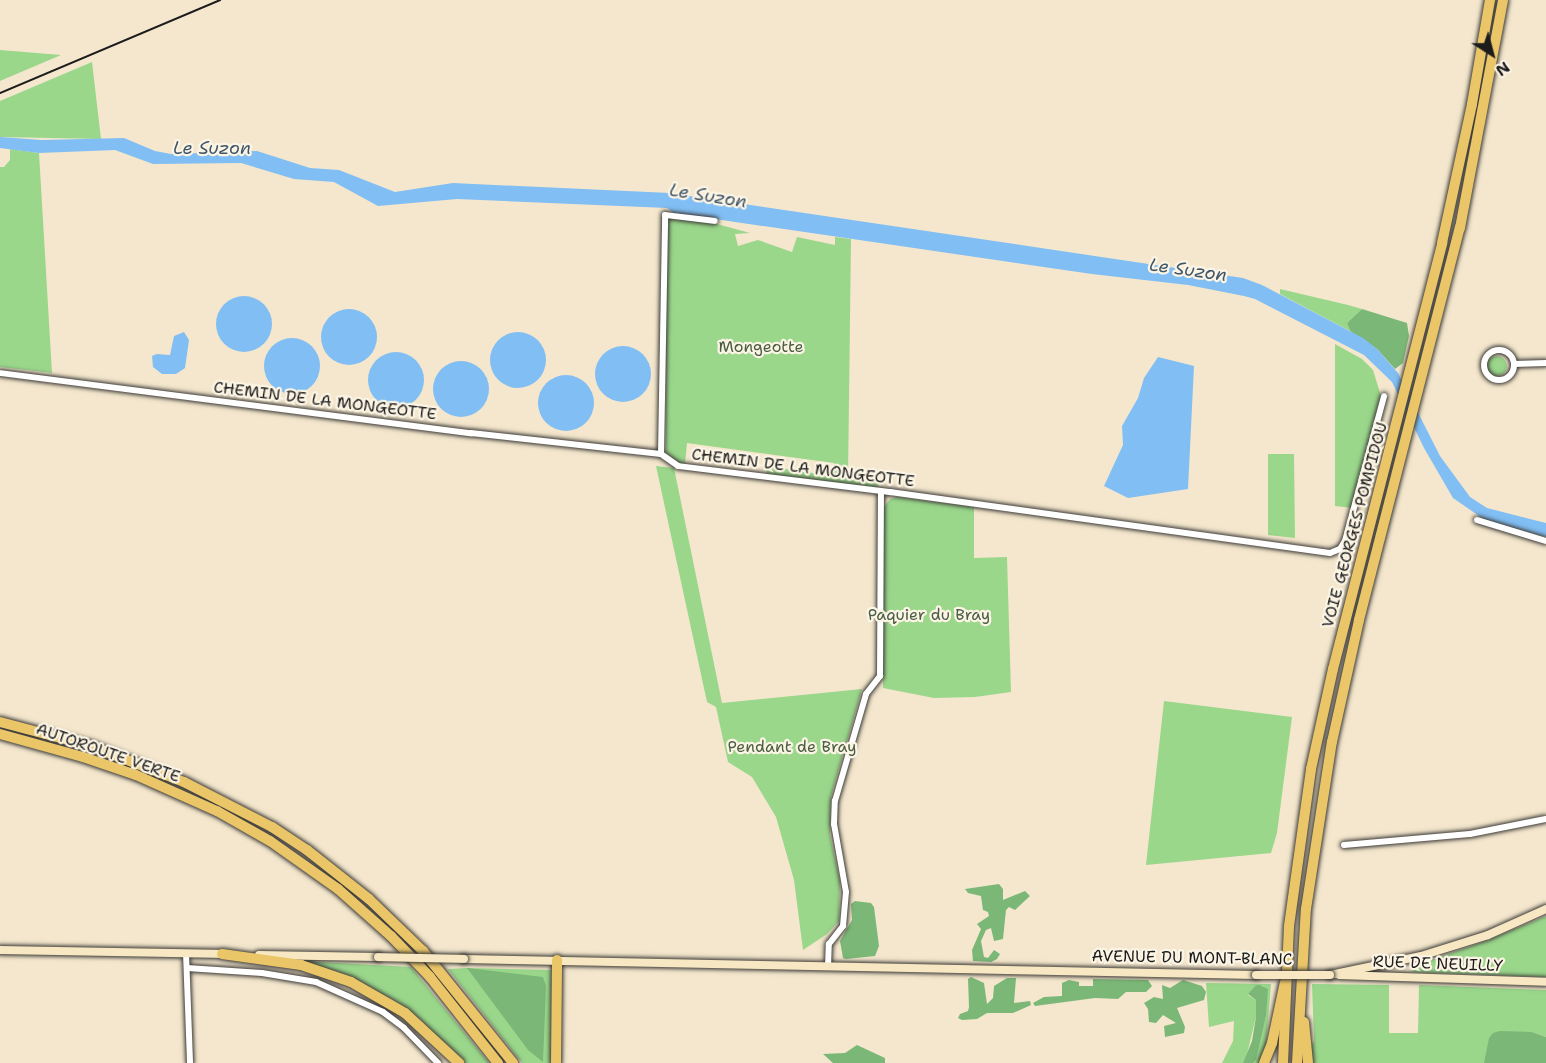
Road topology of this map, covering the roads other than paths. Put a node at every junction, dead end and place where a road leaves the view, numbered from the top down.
1 (1490, 0) edge
2 (1503, 0) edge
3 (715, 221) dead end
4 (1546, 363) edge
5 (1514, 364) junction
6 (0, 373) edge
7 (1384, 396) dead end
8 (661, 454) junction
9 (881, 493) junction
10 (1477, 520) dead end
11 (1546, 541) edge
12 (0, 722) edge
13 (0, 734) edge
14 (1546, 819) edge
15 (1344, 845) dead end
16 (1546, 909) edge
17 (0, 950) edge
18 (186, 953) junction
19 (222, 954) junction
20 (557, 960) junction
21 (1406, 960) junction
22 (828, 967) junction
23 (187, 968) junction
24 (1330, 975) junction
25 (1300, 977) junction
26 (1404, 979) junction
27 (1285, 982) junction
28 (1546, 982) edge
29 (190, 1063) edge
30 (438, 1063) edge
31 (459, 1063) edge
32 (498, 1063) edge
33 (513, 1063) edge
34 (556, 1063) edge
35 (1264, 1063) edge
36 (1283, 1063) edge
37 (1297, 1063) edge
38 (1308, 1063) edge

1 - 27 highway, VOIE GEORGES POMPIDOU
2 - 25 highway, VOIE GEORGES POMPIDOU
3 - 8 street
4 - 5 street
5 - 5 street
6 - 8 street, CHEMIN DE LA MONGEOTTE
7 - 9 street, CHEMIN DE LA MONGEOTTE
8 - 9 street, CHEMIN DE LA MONGEOTTE
9 - 22 street
10 - 11 street
12 - 33 highway, AUTOROUTE VERTE
13 - 32 highway, AUTOROUTE VERTE
14 - 15 street
16 - 21 main road, AVENUE DU MONT-BLANC
17 - 18 main road, AVENUE DU MONT-BLANC
18 - 19 main road, AVENUE DU MONT-BLANC
18 - 23 street
19 - 20 main road, AVENUE DU MONT-BLANC, bridge
19 - 31 highway
20 - 22 main road, AVENUE DU MONT-BLANC
20 - 34 highway
21 - 24 main road, AVENUE DU MONT-BLANC
21 - 26 main road
22 - 24 main road, AVENUE DU MONT-BLANC, bridge
23 - 29 street
23 - 30 street
24 - 26 main road, RUE DE NEUILLY
25 - 37 highway, VOIE GEORGES POMPIDOU
25 - 38 highway
26 - 28 main road, RUE DE NEUILLY
27 - 35 highway
27 - 36 highway, VOIE GEORGES POMPIDOU

